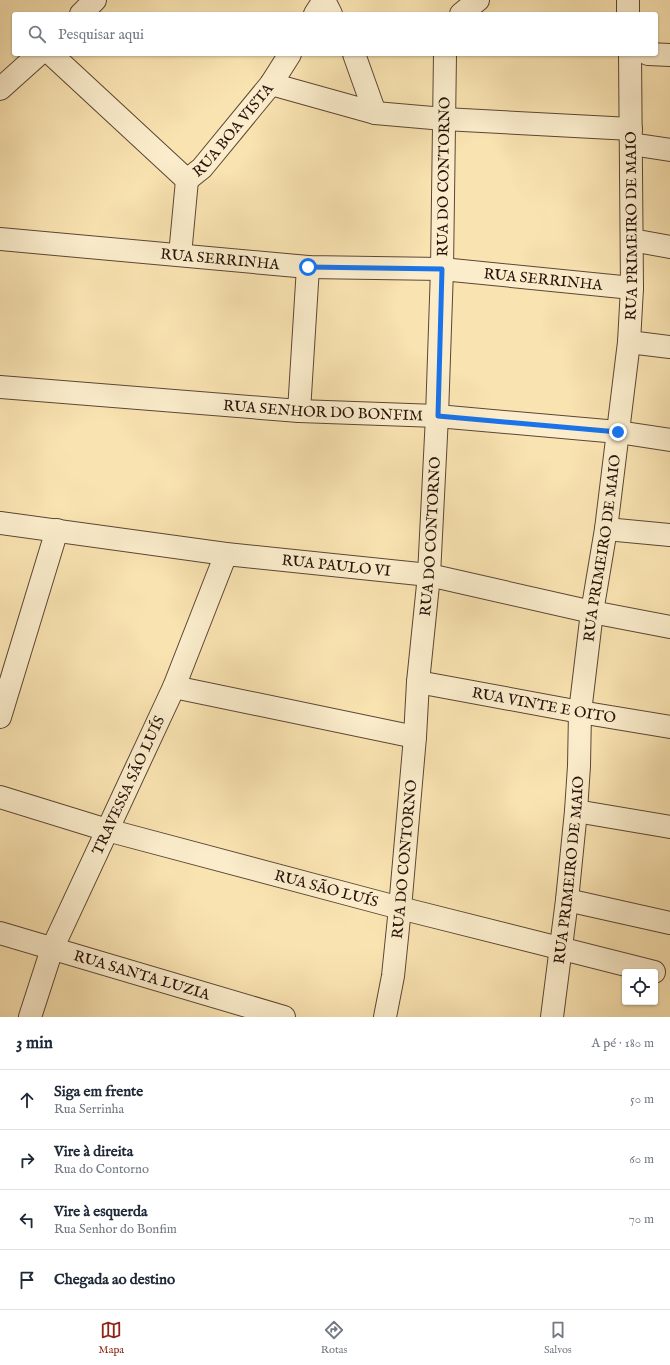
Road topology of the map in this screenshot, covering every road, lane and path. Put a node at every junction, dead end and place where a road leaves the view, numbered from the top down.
1 (95, 0) edge
2 (324, 0) edge
3 (478, 0) edge
4 (628, 0) edge
5 (83, 12) edge
6 (316, 12) edge
7 (330, 12) edge
8 (463, 12) edge
9 (628, 12) edge
10 (658, 54) edge
11 (670, 55) edge
12 (37, 56) edge
13 (53, 56) edge
14 (289, 56) edge
15 (357, 56) edge
16 (445, 56) edge
17 (630, 56) edge
18 (271, 84) junction
19 (0, 89) edge
20 (375, 113) junction
21 (444, 119) junction
22 (631, 137) junction
23 (670, 150) edge
24 (188, 180) junction
25 (0, 239) edge
26 (632, 240) junction
27 (670, 247) edge
28 (180, 255) junction
29 (308, 267) junction
30 (442, 269) junction
31 (632, 288) junction
32 (629, 342) junction
33 (670, 347) edge
34 (0, 386) edge
35 (299, 411) junction
36 (438, 416) junction
37 (618, 432) junction
38 (670, 440) edge
39 (0, 523) edge
40 (606, 528) junction
41 (57, 530) junction
42 (670, 535) edge
43 (226, 554) junction
44 (428, 575) junction
45 (592, 612) junction
46 (670, 627) edge
47 (418, 682) junction
48 (174, 687) junction
49 (580, 712) junction
50 (0, 717) edge
51 (670, 727) edge
52 (415, 737) junction
53 (0, 797) edge
54 (576, 811) junction
55 (670, 826) edge
56 (107, 830) junction
57 (567, 900) junction
58 (400, 908) junction
59 (670, 923) edge
60 (0, 934) edge
61 (52, 949) junction
62 (561, 949) junction
63 (643, 969) edge
64 (658, 973) edge
65 (670, 976) edge
66 (30, 1017) edge
67 (280, 1017) edge
68 (385, 1017) edge
69 (552, 1017) edge

1 - 5 street
2 - 6 street
2 - 7 street
3 - 8 street
4 - 9 street
10 - 11 street
12 - 19 street
13 - 24 street
14 - 18 street, RUA BOA VISTA
15 - 20 street
16 - 21 street, RUA DO CONTORNO
17 - 22 street, RUA PRIMEIRO DE MAIO
18 - 20 street
18 - 24 street, RUA BOA VISTA
20 - 21 street
21 - 22 street
21 - 30 street, RUA DO CONTORNO
22 - 23 street
22 - 26 street, RUA PRIMEIRO DE MAIO
24 - 28 street, RUA BOA VISTA
25 - 28 street, RUA SERRINHA
26 - 27 street
26 - 31 street, RUA PRIMEIRO DE MAIO
28 - 29 street, RUA SERRINHA
29 - 30 street, RUA SERRINHA
29 - 35 street
30 - 31 street, RUA SERRINHA
30 - 36 street, RUA DO CONTORNO
31 - 32 street, RUA PRIMEIRO DE MAIO
32 - 33 street
32 - 37 street, RUA PRIMEIRO DE MAIO
34 - 35 street, RUA SENHOR DO BONFIM
35 - 36 street, RUA SENHOR DO BONFIM
36 - 37 street, RUA SENHOR DO BONFIM
36 - 44 street, RUA DO CONTORNO
37 - 38 street, RUA SENHOR DO BONFIM
37 - 40 street, RUA PRIMEIRO DE MAIO
39 - 41 street, RUA PAULO VI
40 - 42 street
40 - 45 street, RUA PRIMEIRO DE MAIO
41 - 43 street, RUA PAULO VI
41 - 50 street
43 - 44 street, RUA PAULO VI
43 - 48 street, TRAVESSA SÃO LUÍS
44 - 45 street, RUA PAULO VI
44 - 47 street, RUA DO CONTORNO
45 - 46 street, RUA PAULO VI
45 - 49 street, RUA PRIMEIRO DE MAIO
47 - 49 street, RUA VINTE E OITO
47 - 52 street, RUA DO CONTORNO
48 - 52 street
48 - 56 street, TRAVESSA SÃO LUÍS
49 - 51 street, RUA VINTE E OITO
49 - 54 street, RUA PRIMEIRO DE MAIO
52 - 58 street, RUA DO CONTORNO
53 - 56 street, RUA SÃO LUÍS
54 - 55 street
54 - 57 street, RUA PRIMEIRO DE MAIO
56 - 58 street, RUA SÃO LUÍS
56 - 61 street, TRAVESSA SÃO LUÍS
57 - 59 street
57 - 62 street, RUA PRIMEIRO DE MAIO
58 - 62 street, RUA SÃO LUÍS
58 - 68 street, RUA DO CONTORNO
60 - 61 street, RUA SANTA LUZIA
61 - 66 street, TRAVESSA SÃO LUÍS
61 - 67 street, RUA SANTA LUZIA
62 - 63 street, RUA SÃO LUÍS
62 - 69 street, RUA PRIMEIRO DE MAIO
64 - 65 street, RUA SÃO LUÍS

